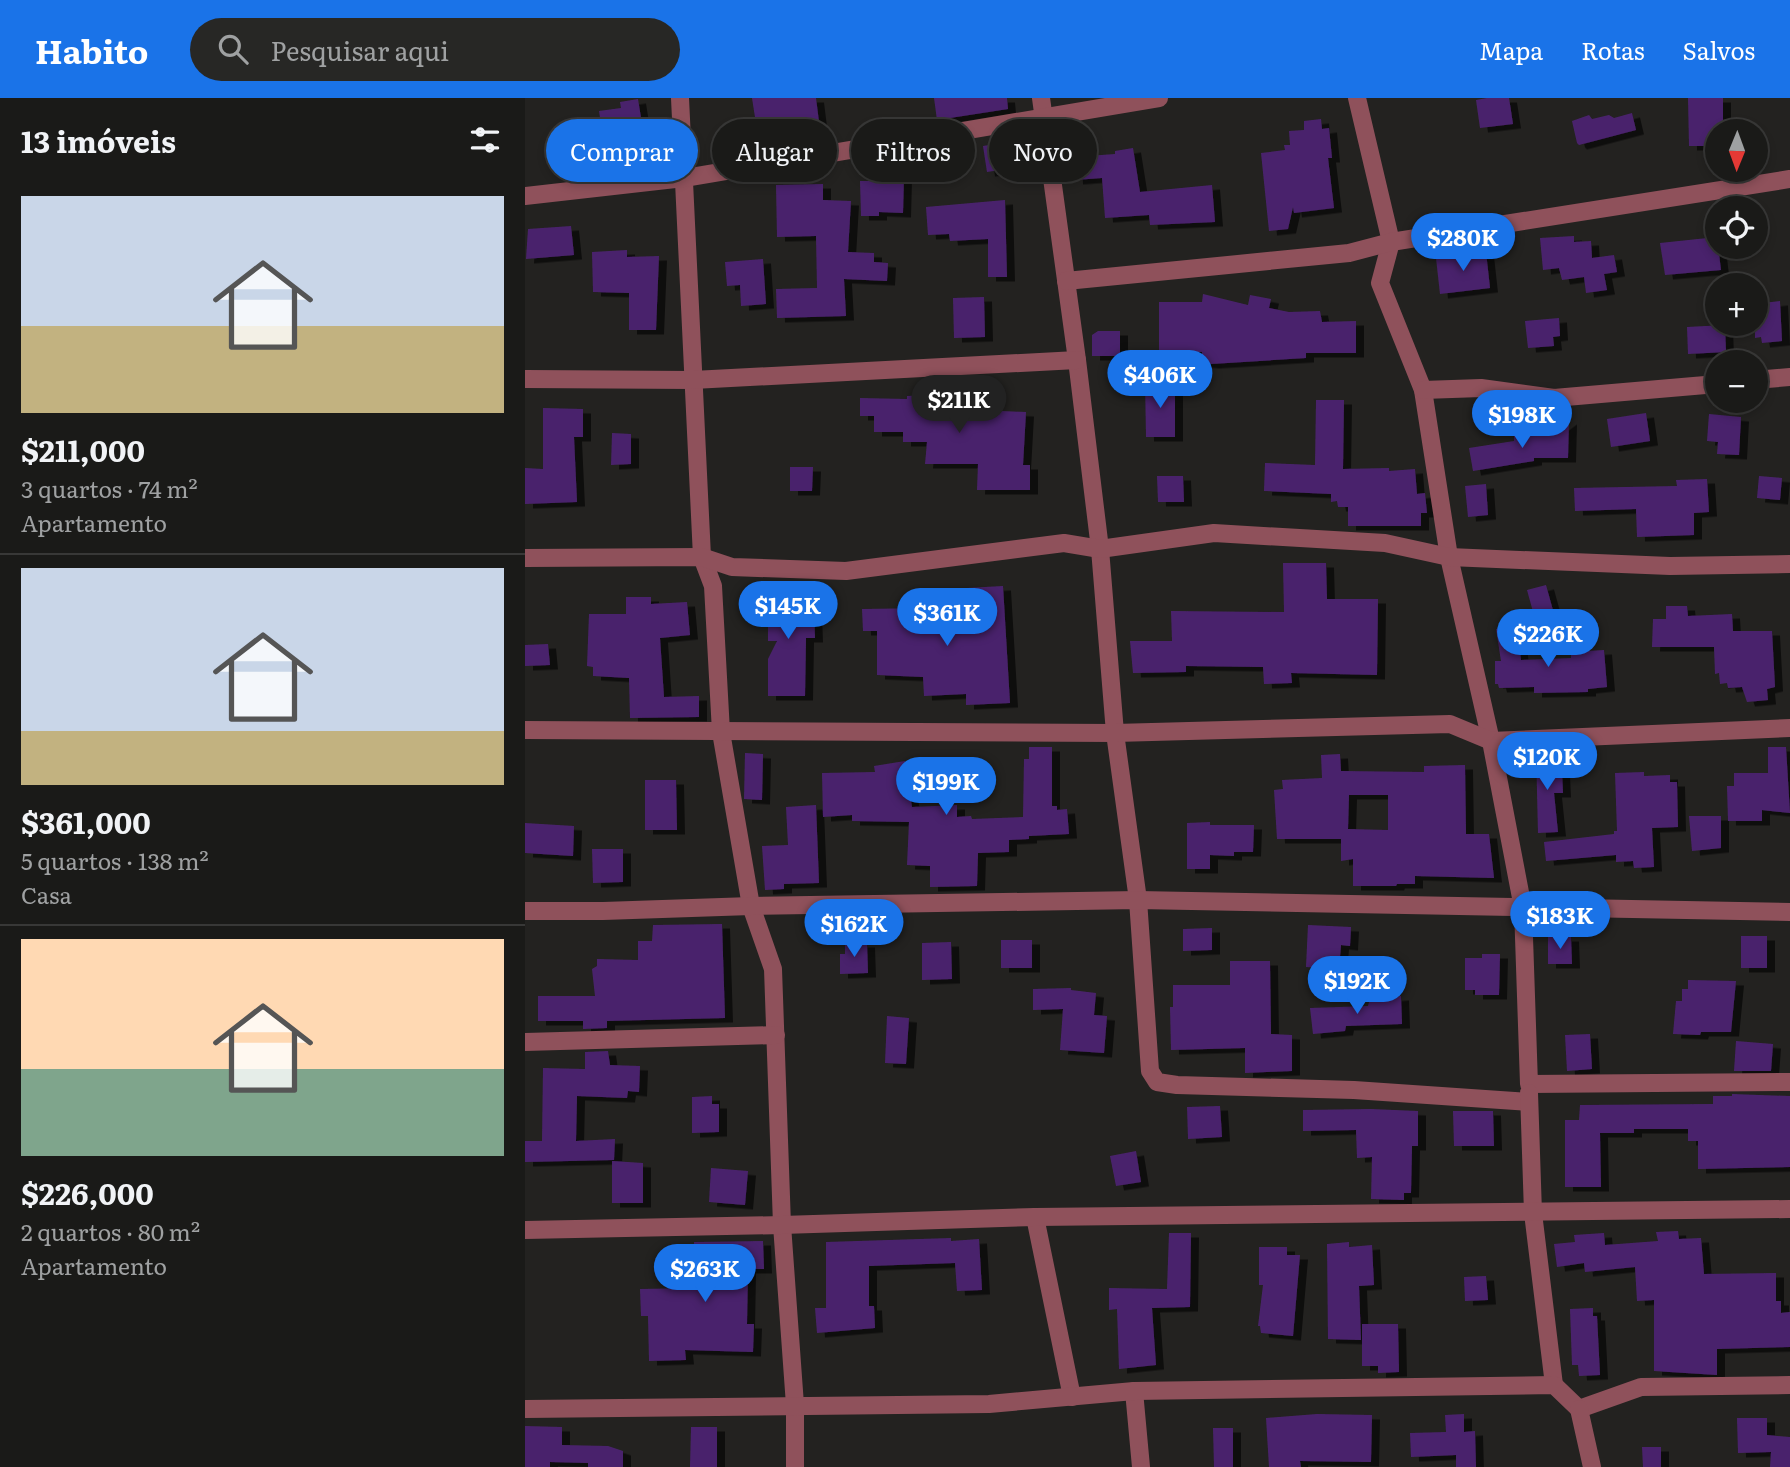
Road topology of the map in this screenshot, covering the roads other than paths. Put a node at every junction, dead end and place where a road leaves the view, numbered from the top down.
1 (680, 98) edge
2 (1041, 98) edge
3 (1160, 98) edge
4 (1357, 98) edge
5 (1044, 118) junction
6 (681, 119) edge
7 (698, 176) edge
8 (1790, 179) edge
9 (649, 182) edge
10 (684, 182) edge
11 (525, 196) edge
12 (1391, 242) junction
13 (1066, 281) junction
14 (1077, 360) junction
15 (1790, 377) edge
16 (525, 379) edge
17 (1768, 379) edge
18 (692, 380) junction
19 (1705, 385) edge
20 (1423, 390) junction
21 (1100, 549) junction
22 (702, 557) junction
23 (1450, 557) junction
24 (525, 558) edge
25 (1790, 564) edge
26 (1790, 728) edge
27 (525, 730) edge
28 (721, 732) junction
29 (1115, 733) junction
30 (1491, 741) junction
31 (1138, 900) junction
32 (751, 906) junction
33 (1523, 908) junction
34 (525, 911) edge
35 (1790, 912) edge
36 (776, 1035) junction
37 (525, 1042) edge
38 (1790, 1083) edge
39 (1529, 1093) junction
40 (1790, 1209) edge
41 (1533, 1213) junction
42 (1035, 1217) junction
43 (782, 1225) junction
44 (525, 1230) edge
45 (1554, 1385) junction
46 (1790, 1385) edge
47 (1135, 1391) junction
48 (1072, 1397) junction
49 (795, 1405) junction
50 (525, 1409) edge
51 (1579, 1409) junction
52 (795, 1467) edge
53 (1141, 1467) edge
54 (1592, 1467) edge

1 - 6 street
2 - 5 street
3 - 5 street
4 - 12 street
5 - 7 street
5 - 13 street
8 - 12 street
9 - 11 street
10 - 18 street
12 - 13 street
12 - 20 street
13 - 14 street
14 - 18 street
14 - 21 street
15 - 17 street
16 - 18 street
18 - 22 street
19 - 20 street
20 - 23 street
21 - 22 street
21 - 23 street
21 - 29 street
22 - 24 street
22 - 28 street
23 - 25 street
23 - 30 street
26 - 30 street
27 - 28 street
28 - 29 street
28 - 32 street
29 - 30 street
29 - 31 street
30 - 33 street
31 - 32 street
31 - 33 street
31 - 39 street
32 - 34 street
32 - 36 street
33 - 35 street
33 - 39 street
36 - 37 street
36 - 43 street
38 - 39 street
39 - 41 street
40 - 41 street
41 - 42 street
41 - 45 street
42 - 43 street
42 - 48 street
43 - 44 street
43 - 49 street
45 - 47 street
45 - 51 street
46 - 51 street
47 - 48 street
47 - 53 street
48 - 49 street
49 - 50 street
49 - 52 street
51 - 54 street

